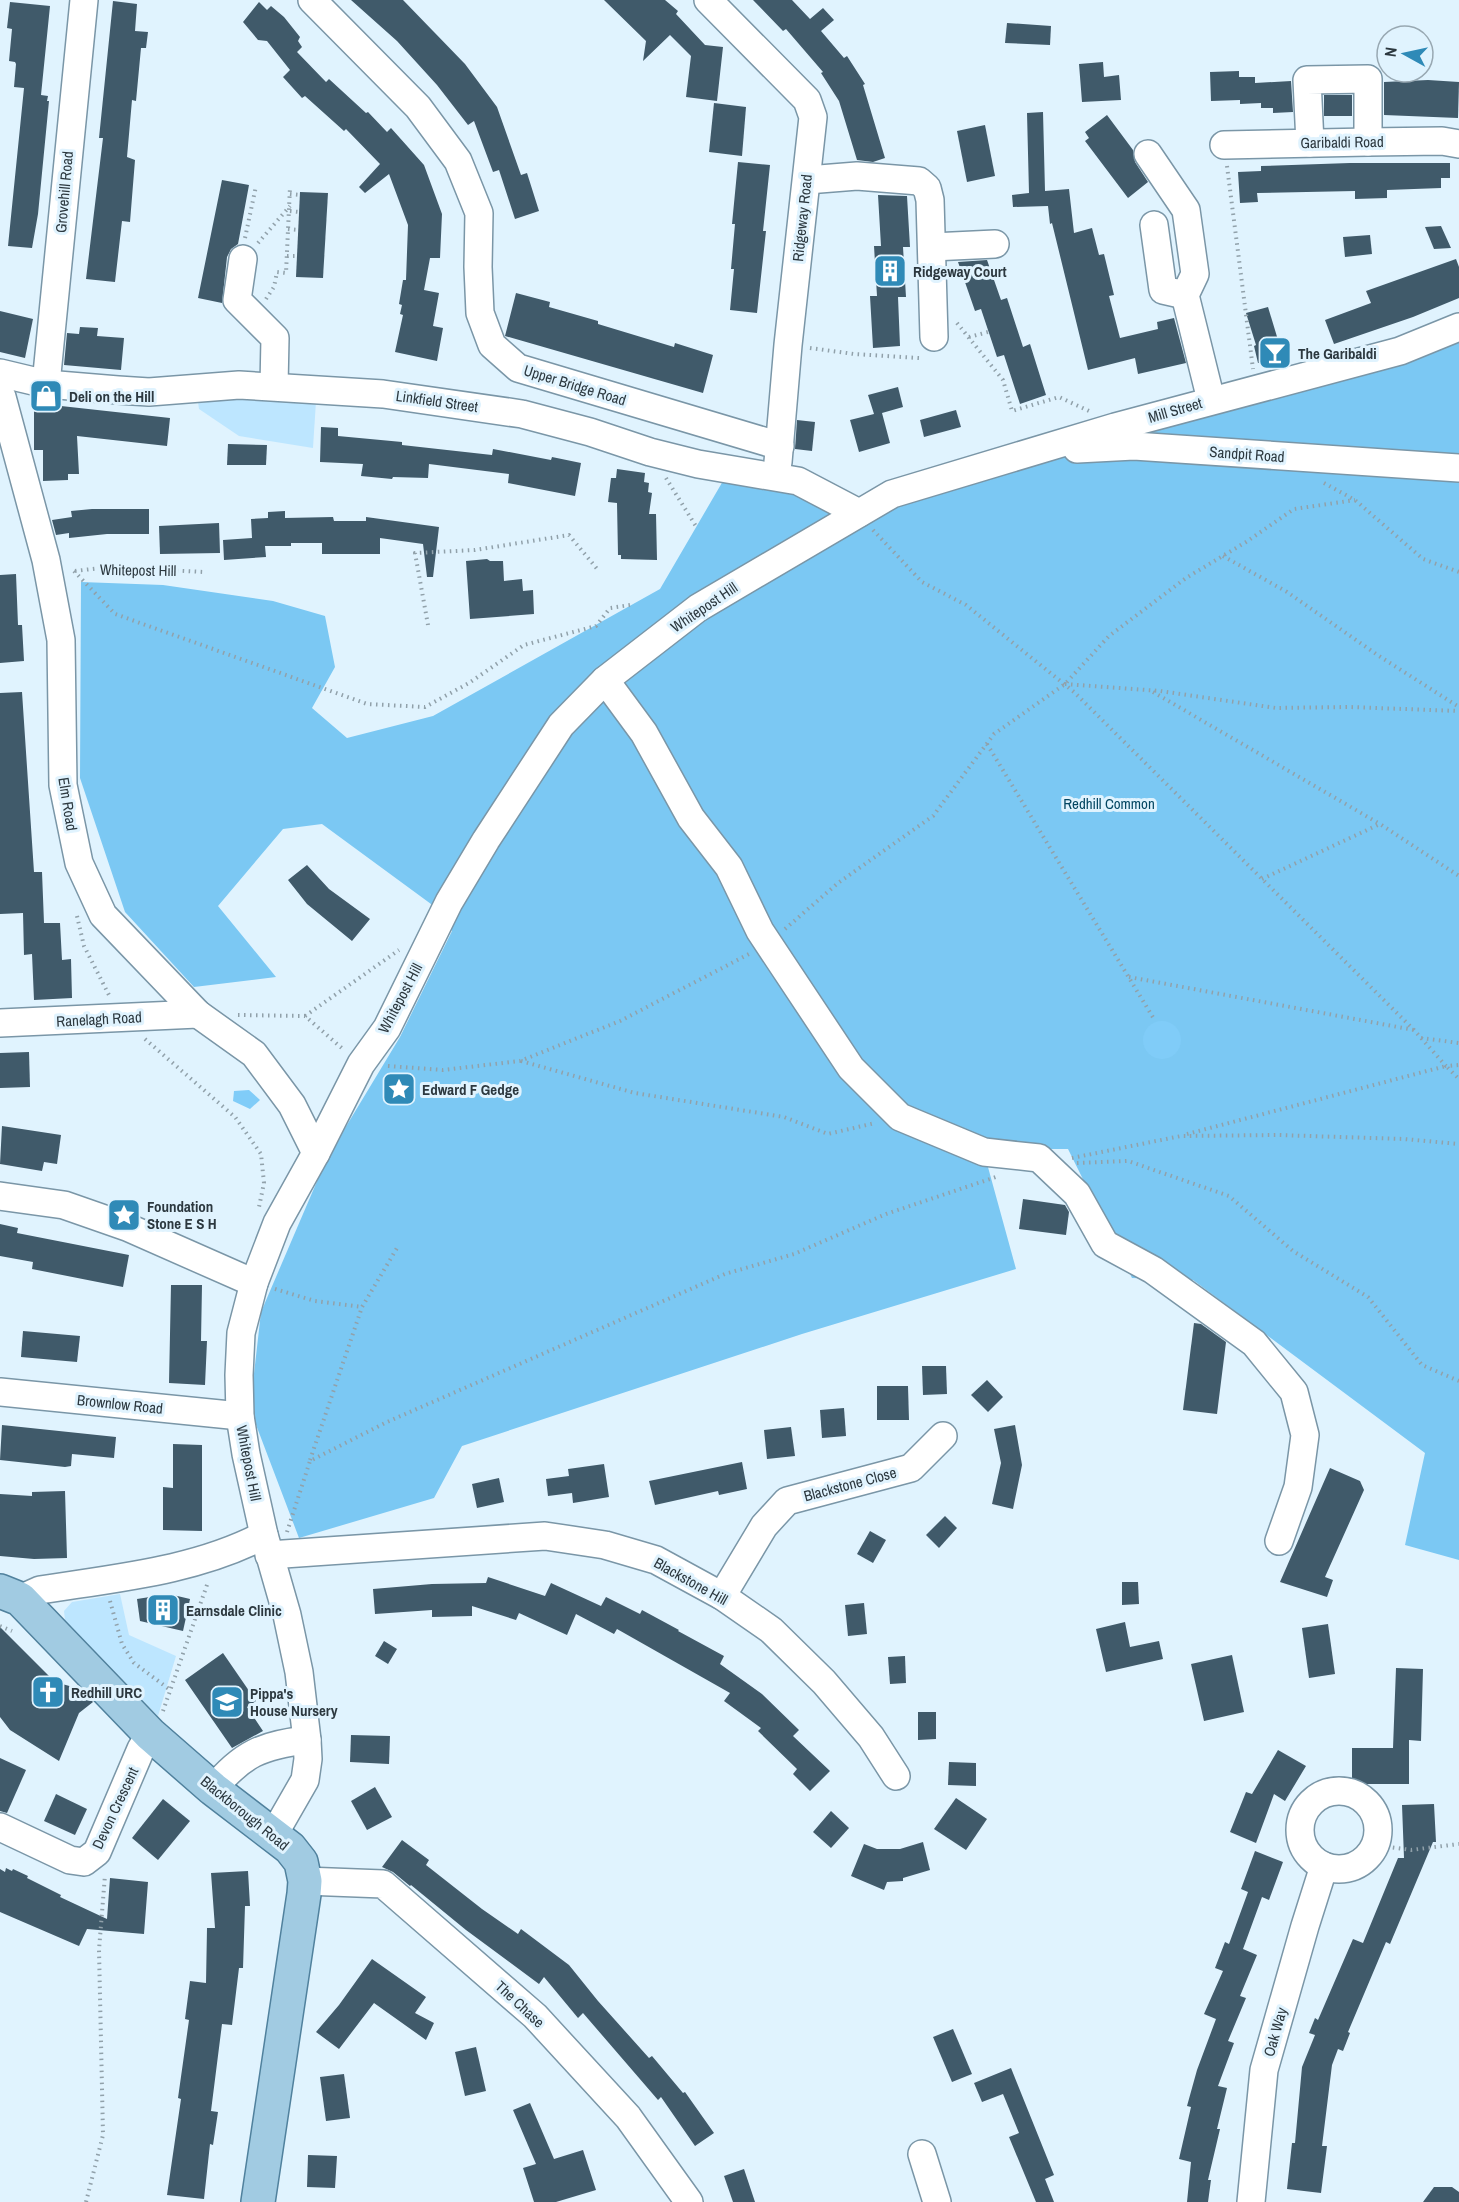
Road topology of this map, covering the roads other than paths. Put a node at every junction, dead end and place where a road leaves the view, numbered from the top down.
1 (84, 0) edge
2 (312, 0) edge
3 (708, 0) edge
4 (1368, 142) junction
5 (1310, 143) junction
6 (1224, 144) road end
7 (1459, 144) edge
8 (1148, 154) dead end
9 (807, 180) junction
10 (1154, 225) dead end
11 (995, 244) dead end
12 (932, 247) junction
13 (243, 259) road end
14 (1185, 295) junction
15 (1459, 327) edge
16 (934, 337) dead end
17 (46, 384) junction
18 (5, 386) edge
19 (274, 386) junction
20 (1211, 400) junction
21 (780, 447) junction
22 (1034, 450) junction
23 (1459, 468) edge
24 (777, 478) junction
25 (892, 494) joint
26 (859, 513) junction
27 (605, 680) junction
28 (198, 1014) junction
29 (0, 1023) edge
30 (316, 1153) junction
31 (0, 1196) edge
32 (254, 1282) junction
33 (0, 1392) edge
34 (240, 1416) junction
35 (943, 1436) dead end
36 (1279, 1541) dead end
37 (272, 1548) junction
38 (722, 1596) junction
39 (7, 1598) edge
40 (155, 1726) junction
41 (307, 1740) junction
42 (896, 1776) dead end
43 (213, 1789) junction
44 (0, 1827) edge
45 (274, 1834) junction
46 (1324, 1866) junction
47 (305, 1881) junction
48 (922, 2154) dead end
49 (258, 2202) edge
50 (689, 2202) edge
51 (937, 2202) edge
52 (1251, 2202) edge

1 - 17 street, Grovehill Road
2 - 21 street, Upper Bridge Road
3 - 9 street, Ridgeway Road
4 - 5 street, Garibaldi Road
4 - 5 street
4 - 7 street, Garibaldi Road
5 - 6 street, Garibaldi Road
8 - 14 street
9 - 12 street
9 - 21 street, Ridgeway Road
10 - 14 street
11 - 12 street
12 - 16 street
13 - 19 street
14 - 20 street
15 - 20 street, Mill Street
17 - 18 street, Linkfield Street
17 - 19 street, Linkfield Street
18 - 28 street, Elm Road
19 - 24 street, Linkfield Street
20 - 22 street, Mill Street
21 - 24 street, Ridgeway Road
22 - 23 street, Sandpit Road
22 - 25 street, Mill Street
24 - 26 street, Linkfield Street
25 - 26 street, Whitepost Hill
26 - 27 street, Whitepost Hill
27 - 30 street, Whitepost Hill
27 - 36 street
28 - 29 street, Ranelagh Road
28 - 30 street, Elm Road
30 - 32 street, Whitepost Hill
31 - 32 street
32 - 34 street, Whitepost Hill
33 - 34 street, Brownlow Road
34 - 37 street, Whitepost Hill
35 - 38 street, Blackstone Close
37 - 38 street, Blackstone Hill
37 - 39 street
37 - 41 street
38 - 42 street, Blackstone Hill
39 - 40 main road, Blackborough Road
40 - 43 main road, Blackborough Road
40 - 44 street, Devon Crescent
41 - 43 street
41 - 45 street
43 - 45 main road, Blackborough Road
45 - 47 main road, Blackborough Road
46 - 46 street
46 - 52 street, Oak Way
47 - 49 main road, Blackborough Road
47 - 50 street, The Chase
48 - 51 street

